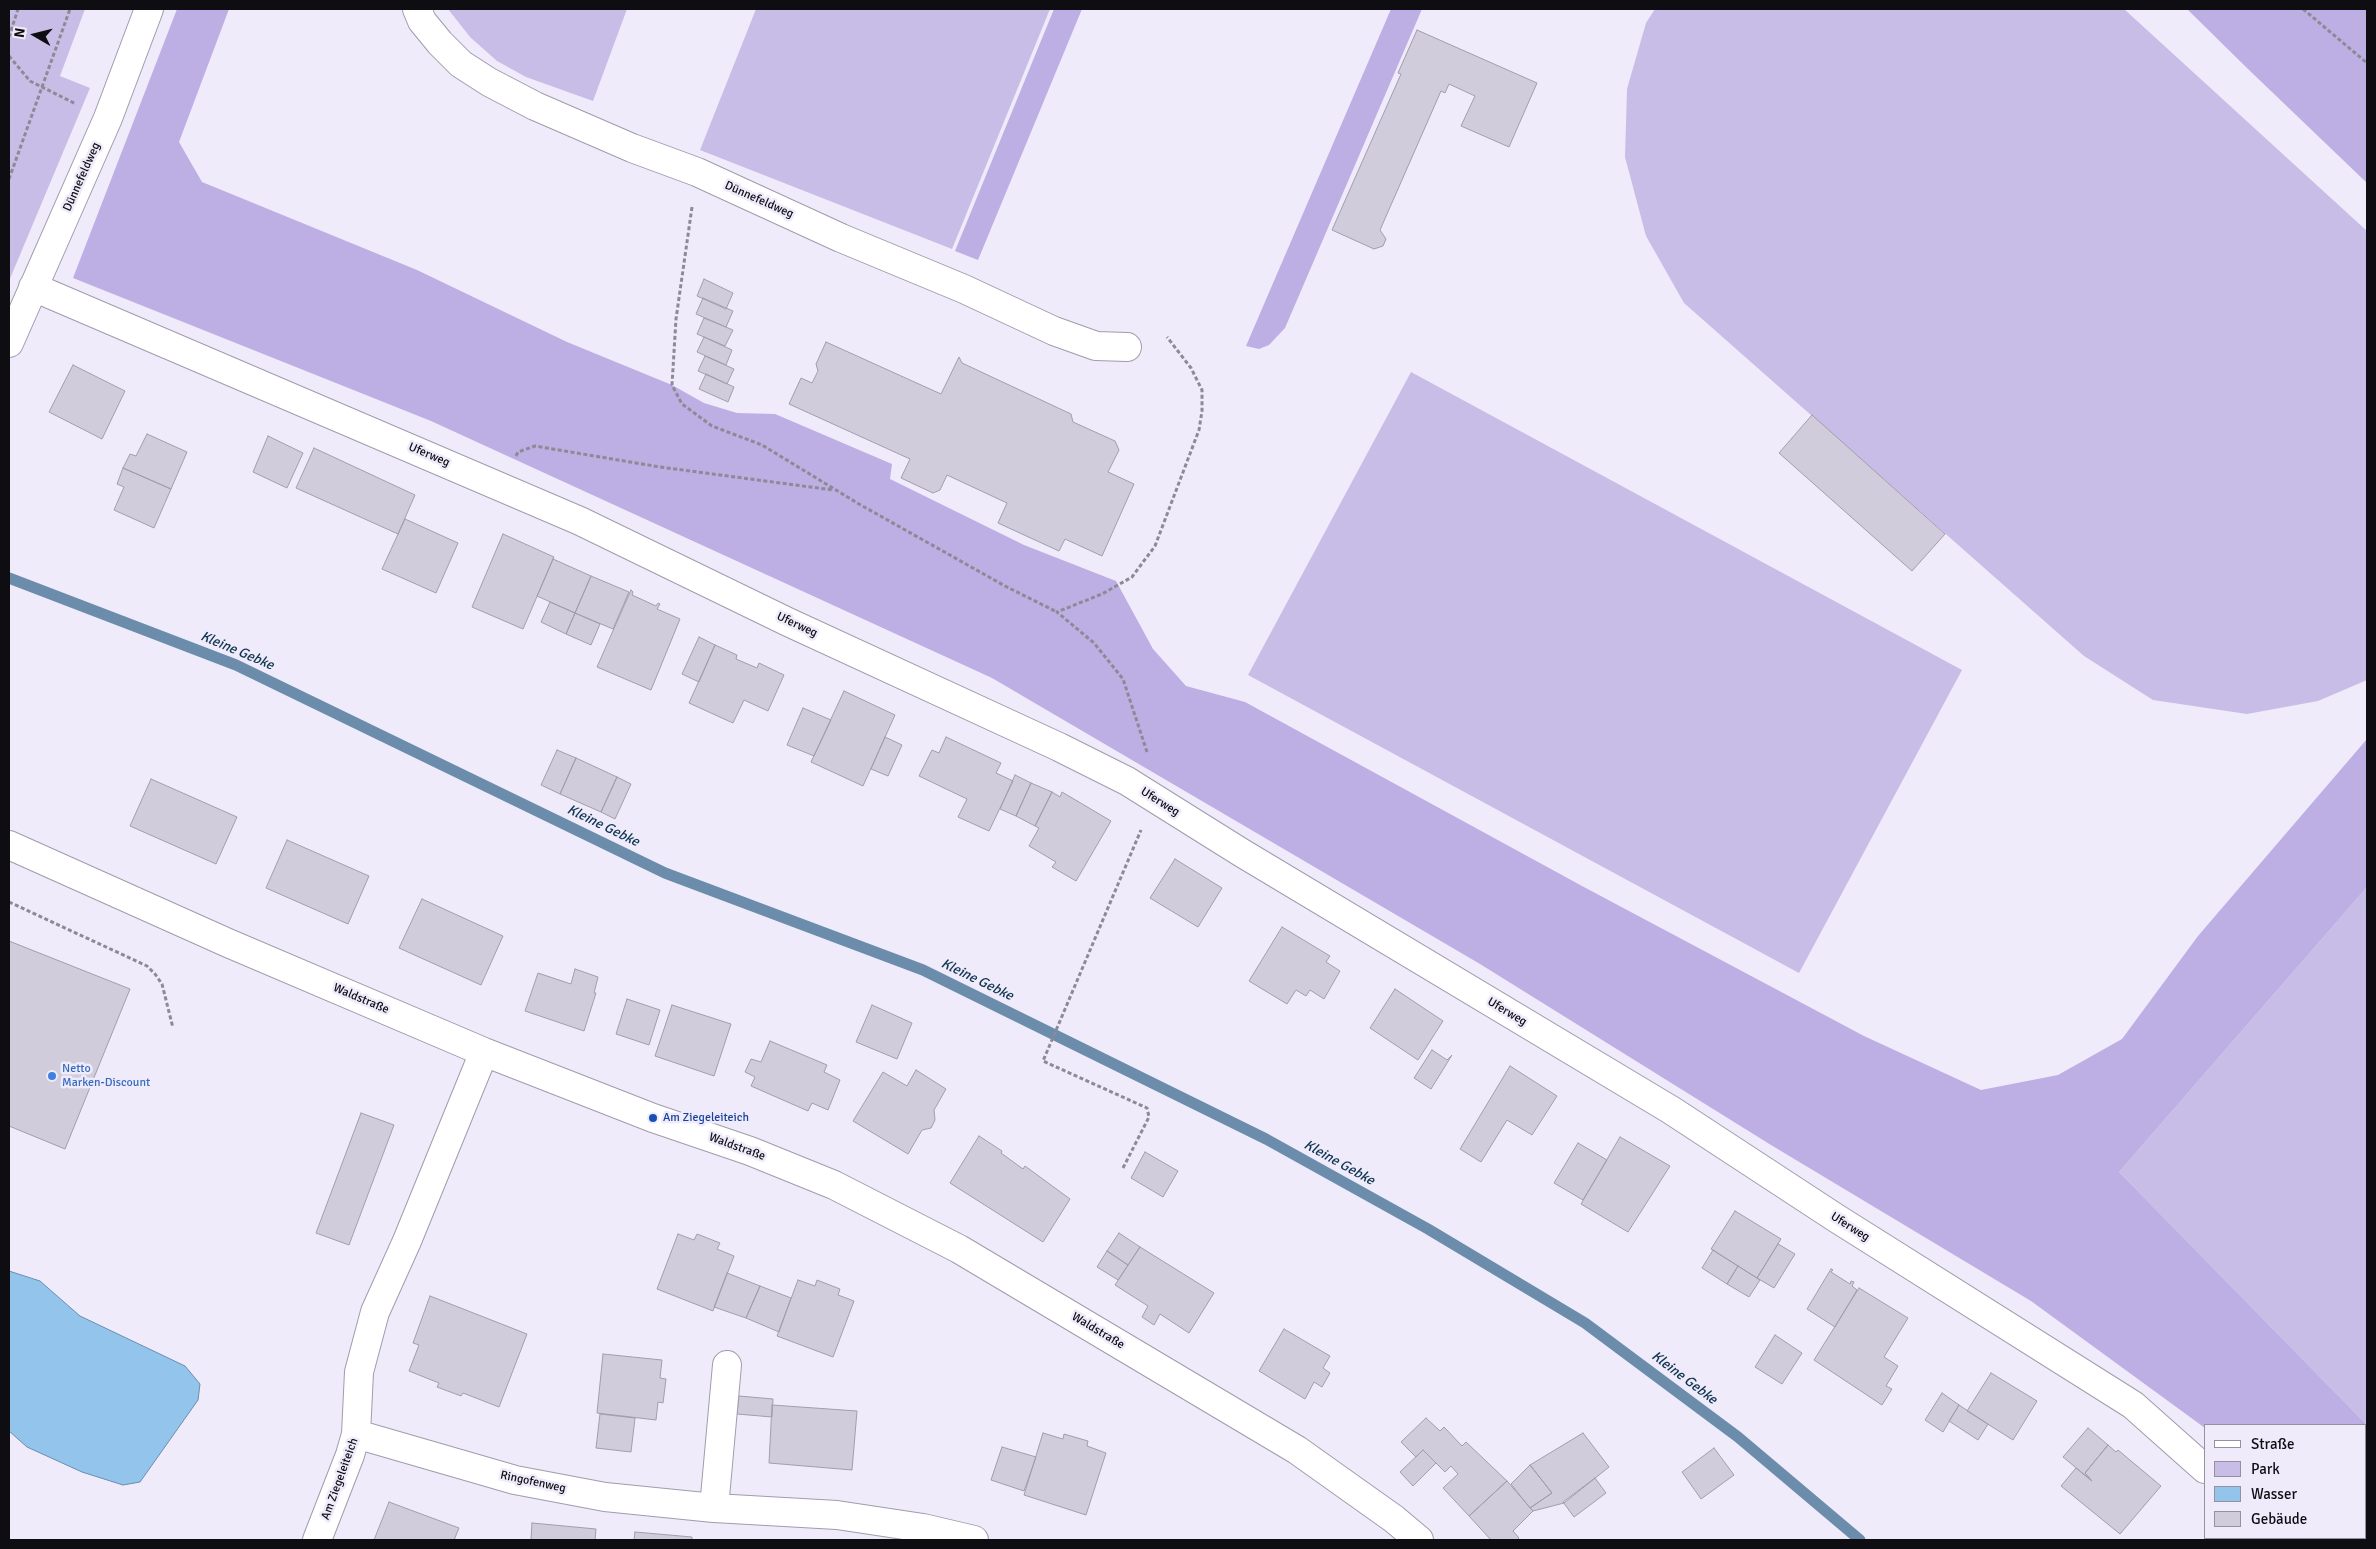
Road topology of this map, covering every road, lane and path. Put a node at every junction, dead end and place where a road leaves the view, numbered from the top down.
1 (18, 9) edge
2 (70, 9) edge
3 (149, 9) edge
4 (417, 9) edge
5 (2303, 9) edge
6 (9, 37) edge
7 (9, 56) edge
8 (2367, 63) edge
9 (42, 88) junction
10 (108, 118) junction
11 (697, 172) junction
12 (9, 179) edge
13 (33, 286) junction
14 (1167, 337) dead end
15 (9, 343) edge
16 (1127, 347) dead end
17 (500, 486) junction
18 (835, 490) junction
19 (1057, 612) junction
20 (1154, 799) junction
21 (9, 846) edge
22 (9, 902) edge
23 (173, 1028) dead end
24 (484, 1052) junction
25 (1123, 1168) dead end
26 (727, 1364) dead end
27 (356, 1434) junction
28 (2204, 1468) edge
29 (714, 1508) junction
30 (965, 1539) edge
31 (318, 1540) edge
32 (1419, 1540) edge

1 - 6 path
2 - 9 path
3 - 10 street, Dünnefeldweg
4 - 11 street, Dünnefeldweg
5 - 8 path
7 - 9 path
9 - 10 path
9 - 12 path
10 - 13 street, Dünnefeldweg
11 - 16 street, Dünnefeldweg
11 - 18 path
13 - 15 street, Dünnefeldweg
13 - 17 street, Uferweg
14 - 19 path
17 - 18 path
17 - 20 street, Uferweg
18 - 19 path
19 - 20 path
20 - 25 path
20 - 28 street, Uferweg
21 - 24 street, Waldstraße
22 - 23 path
24 - 27 street, Am Ziegeleiteich
24 - 32 street, Waldstraße
26 - 29 street
27 - 29 street, Ringofenweg
27 - 31 street, Am Ziegeleiteich
29 - 30 street, Ringofenweg

